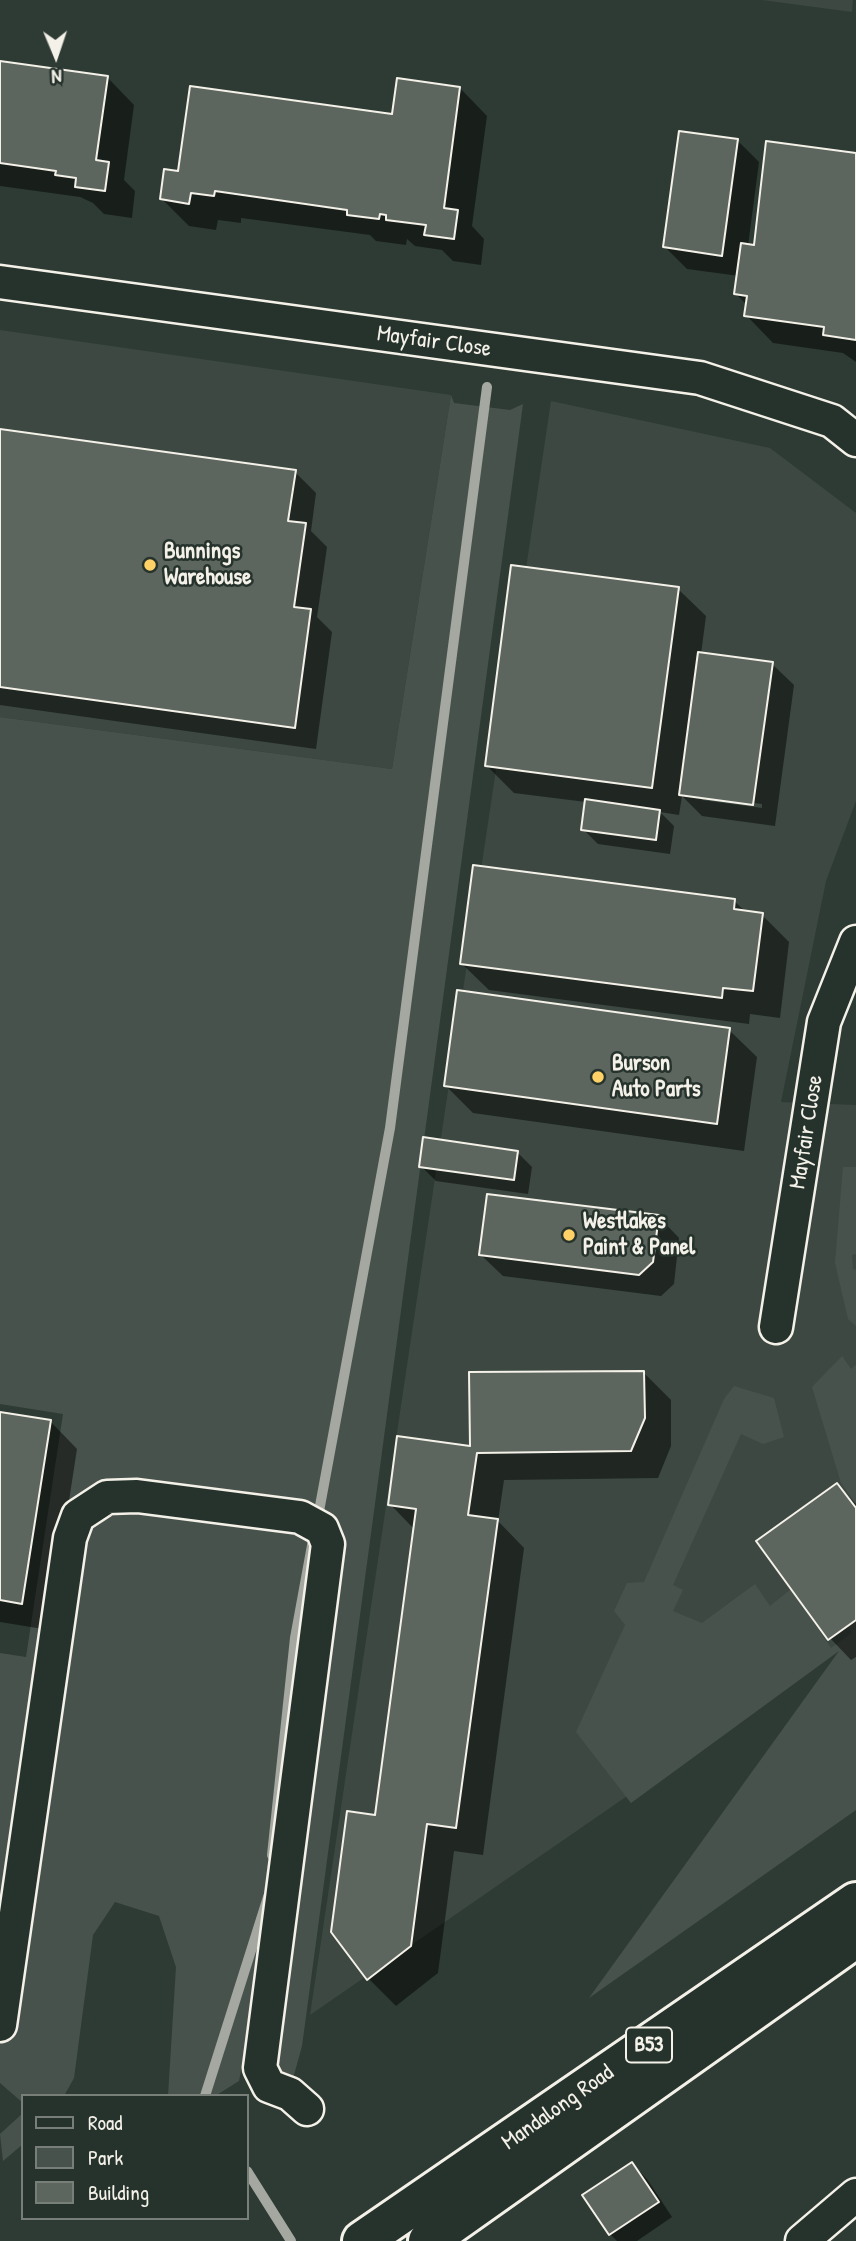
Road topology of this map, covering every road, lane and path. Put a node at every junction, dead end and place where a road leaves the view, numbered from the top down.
1 (0, 282) edge
2 (856, 440) edge
3 (856, 942) edge
4 (776, 1327) dead end
5 (856, 1902) edge
6 (856, 1938) edge
7 (0, 2025) edge
8 (307, 2109) dead end
9 (856, 2195) edge
10 (362, 2241) edge
11 (428, 2241) edge
12 (802, 2241) edge

1 - 2 street, Mayfair Close
3 - 4 street, Mayfair Close
5 - 10 main road, Mandalong Road / B53
6 - 11 main road, Mandalong Road / B53
7 - 8 street
9 - 12 street

